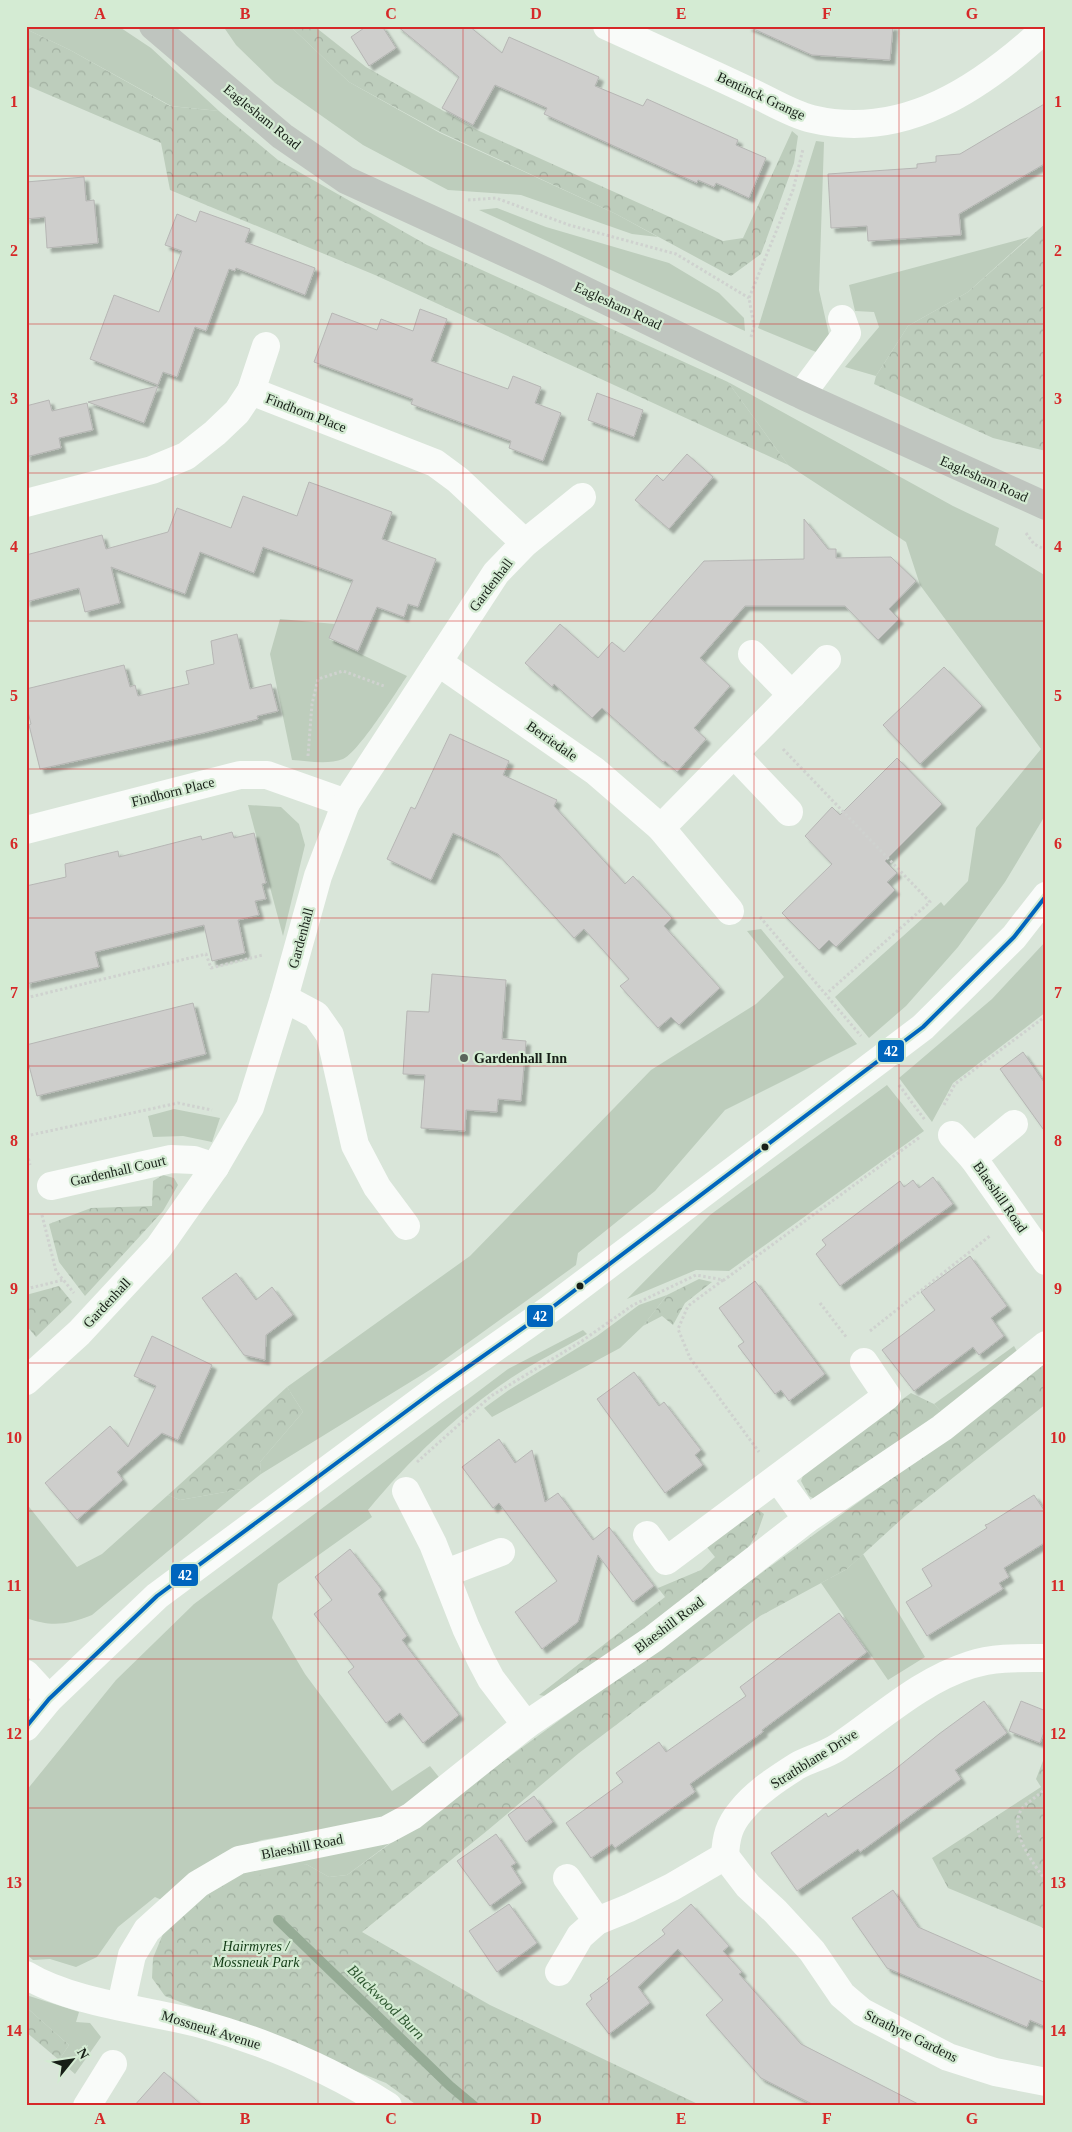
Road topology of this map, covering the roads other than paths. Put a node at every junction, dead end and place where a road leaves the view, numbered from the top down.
1 (153, 26) edge
2 (182, 26) edge
3 (607, 26) edge
4 (1046, 28) edge
5 (209, 75) junction
6 (852, 325) dead end
7 (266, 346) dead end
8 (251, 391) junction
9 (801, 395) junction
10 (582, 497) dead end
11 (26, 503) edge
12 (1046, 506) edge
13 (525, 543) junction
14 (752, 654) dead end
15 (827, 659) dead end
16 (438, 662) junction
17 (792, 695) junction
18 (734, 754) junction
19 (346, 803) junction
20 (789, 812) dead end
21 (661, 828) junction
22 (26, 830) edge
23 (1046, 896) edge
24 (730, 911) road end
25 (284, 998) junction
26 (1014, 1124) dead end
27 (942, 1132) road end
28 (973, 1158) junction
29 (215, 1167) junction
30 (41, 1190) road end
31 (406, 1226) dead end
32 (1046, 1261) edge
33 (1046, 1345) edge
34 (858, 1354) road end
35 (26, 1381) edge
36 (778, 1479) junction
37 (406, 1491) road end
38 (807, 1520) junction
39 (647, 1535) dead end
40 (501, 1552) dead end
41 (446, 1573) junction
42 (1046, 1658) edge
43 (26, 1674) edge
44 (49, 1699) junction
45 (526, 1725) junction
46 (26, 1727) edge
47 (725, 1856) junction
48 (567, 1878) dead end
49 (597, 1921) junction
50 (559, 1972) dead end
51 (26, 1975) edge
52 (121, 2005) junction
53 (113, 2064) dead end
54 (1046, 2082) edge
55 (87, 2106) edge
56 (388, 2106) edge

1 - 5 main road, Eaglesham Road
2 - 5 main road
3 - 4 street, Bentinck Grange
5 - 9 main road, Eaglesham Road
6 - 9 street
7 - 8 street
8 - 11 street, Findhorn Place
8 - 13 street, Findhorn Place
9 - 12 main road, Eaglesham Road
10 - 13 street, Gardenhall
13 - 16 street, Gardenhall
14 - 17 street
15 - 17 street
16 - 19 street, Gardenhall
16 - 21 street, Berriedale
17 - 18 street
18 - 20 street
18 - 21 street
19 - 22 street, Findhorn Place
19 - 25 street, Gardenhall
21 - 24 street, Berriedale
23 - 44 street
25 - 29 street, Gardenhall
25 - 31 street
26 - 28 street
27 - 28 street, Blaeshill Road
28 - 32 street, Blaeshill Road
29 - 30 street, Gardenhall Court
29 - 35 street, Gardenhall
33 - 38 street, Blaeshill Road
34 - 36 street
36 - 38 street
36 - 39 street
37 - 41 street
38 - 45 street, Blaeshill Road
40 - 41 street
41 - 45 street
42 - 47 street, Strathblane Drive
43 - 44 street
44 - 46 street
45 - 52 street, Blaeshill Road
47 - 49 street
47 - 54 street, Strathyre Gardens
48 - 49 street
49 - 50 street
51 - 52 street, Mossneuk Avenue
52 - 56 street, Mossneuk Avenue
53 - 55 street

